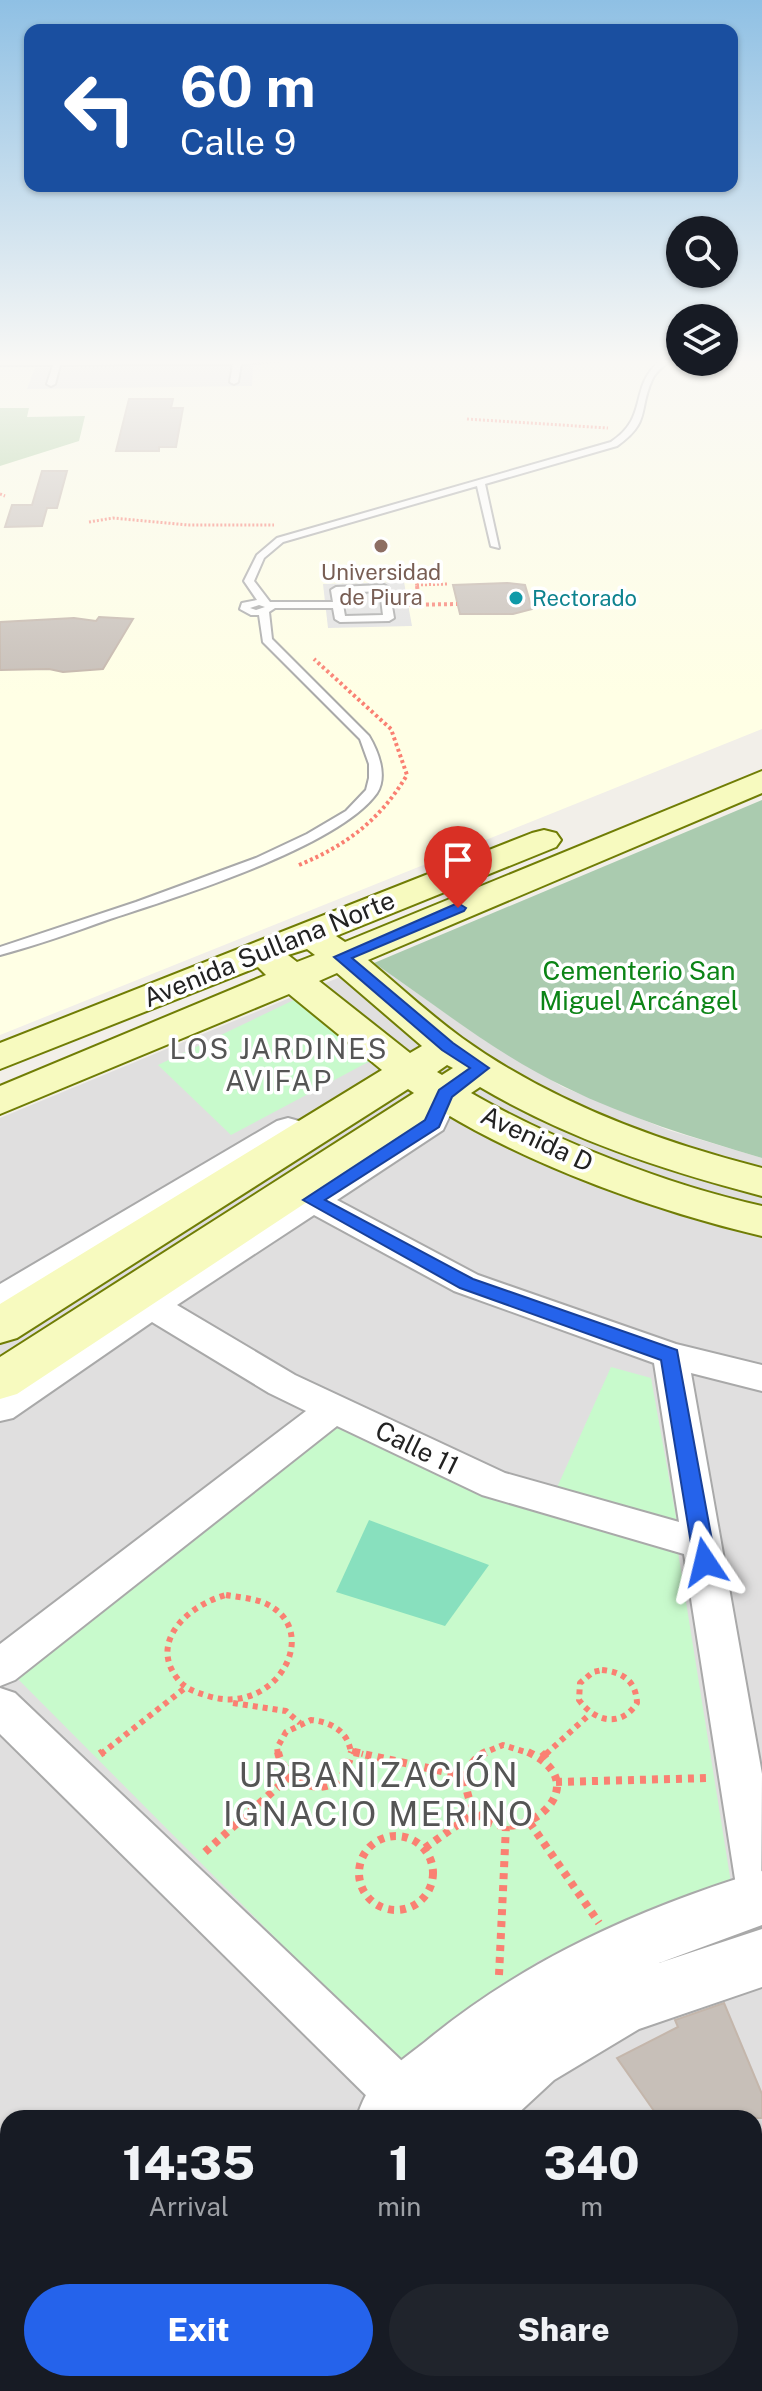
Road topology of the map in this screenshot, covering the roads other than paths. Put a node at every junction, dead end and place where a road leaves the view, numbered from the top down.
1 (513, 473) edge
2 (480, 482) junction
3 (496, 546) dead end
4 (268, 605) junction
5 (338, 605) junction
6 (264, 627) junction
7 (762, 754) edge
8 (762, 781) edge
9 (309, 933) junction
10 (0, 951) edge
11 (260, 952) junction
12 (341, 957) junction
13 (291, 977) junction
14 (0, 1057) edge
15 (464, 1057) junction
16 (427, 1083) junction
17 (0, 1101) edge
18 (762, 1182) edge
19 (312, 1200) junction
20 (762, 1221) edge
21 (0, 1299) edge
22 (151, 1306) junction
23 (0, 1326) edge
24 (670, 1355) junction
25 (762, 1378) edge
26 (0, 1381) edge
27 (0, 1408) edge
28 (334, 1409) junction
29 (702, 1544) junction
30 (0, 1668) edge
31 (0, 1706) edge
32 (762, 1898) edge
33 (762, 1958) edge
34 (404, 2110) edge
35 (408, 2110) edge
36 (476, 2110) edge

1 - 2 lane
2 - 3 lane
2 - 4 lane
4 - 5 lane
4 - 6 lane
4 - 6 lane
5 - 5 lane
6 - 10 lane
7 - 9 main road, Avenida Sullana Norte
8 - 12 main road, Avenida Sullana Norte
9 - 11 main road, Avenida Sullana Norte
9 - 12 main road, Avenida D
11 - 13 main road, Avenida D
11 - 14 main road, Avenida Sullana Norte
12 - 13 main road, Avenida Sullana Norte
12 - 15 main road, Avenida D
13 - 16 main road, Avenida D
13 - 17 main road, Avenida Sullana Norte
15 - 16 main road
15 - 18 main road, Avenida D
16 - 19 street
16 - 20 main road, Avenida D
16 - 21 street
16 - 23 main road
16 - 26 main road
19 - 22 street
19 - 24 street
22 - 27 street
22 - 28 street, Calle 11
24 - 25 street
24 - 29 street
28 - 29 street, Calle 11
28 - 30 street
29 - 32 street
31 - 34 street
32 - 35 street
33 - 36 street

